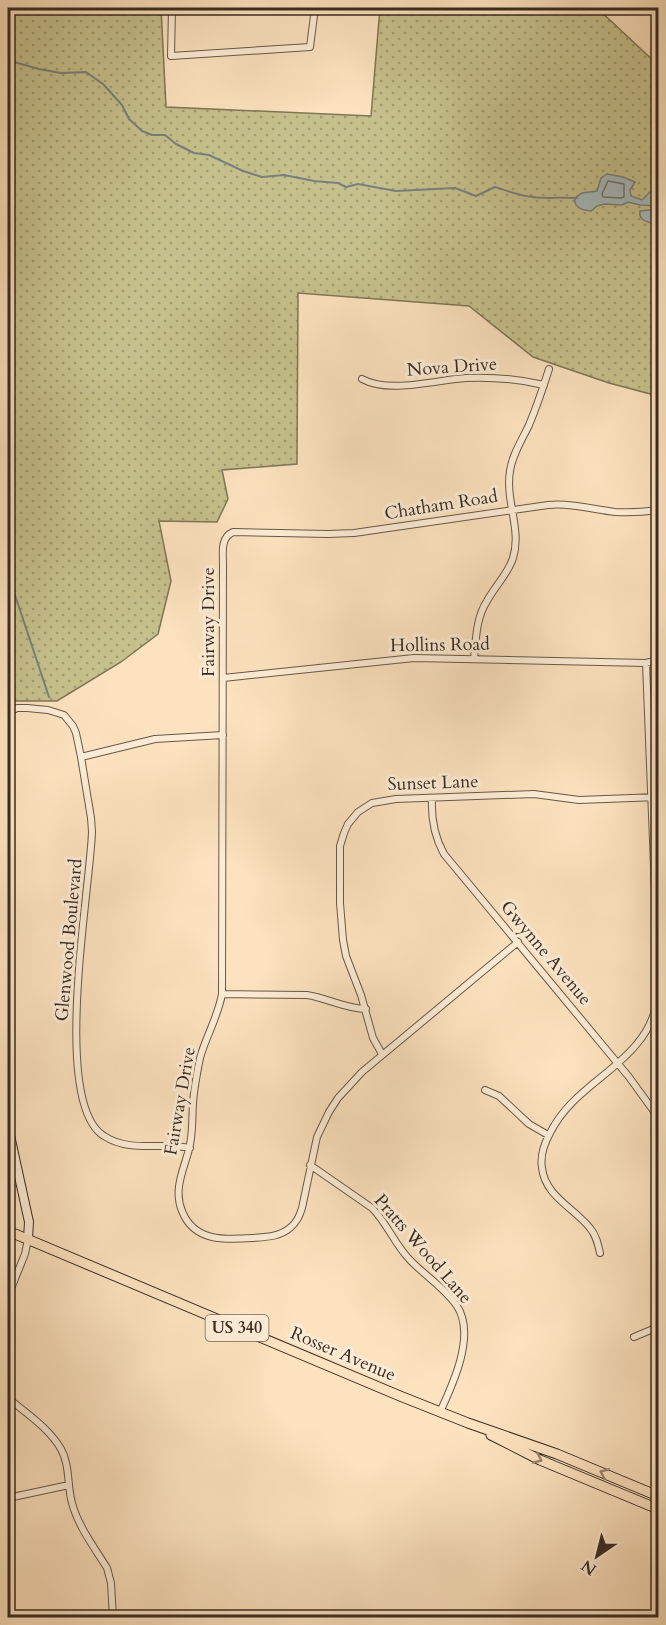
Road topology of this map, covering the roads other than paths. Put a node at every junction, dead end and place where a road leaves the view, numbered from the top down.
1 (172, 8) edge
2 (315, 8) edge
3 (549, 369) dead end
4 (362, 380) dead end
5 (544, 385) junction
6 (512, 509) junction
7 (658, 510) edge
8 (228, 534) joint
9 (474, 659) junction
10 (658, 660) edge
11 (646, 663) junction
12 (223, 678) junction
13 (8, 713) edge
14 (223, 735) junction
15 (81, 758) junction
16 (658, 797) edge
17 (432, 798) junction
18 (651, 798) junction
19 (518, 942) junction
20 (658, 968) edge
21 (222, 994) junction
22 (658, 995) edge
23 (366, 1009) junction
24 (382, 1054) junction
25 (618, 1064) junction
26 (485, 1090) dead end
27 (658, 1117) edge
28 (8, 1126) edge
29 (548, 1135) junction
30 (190, 1148) junction
31 (11, 1150) edge
32 (310, 1165) junction
33 (8, 1231) edge
34 (28, 1239) junction
35 (600, 1254) dead end
36 (8, 1296) edge
37 (658, 1327) edge
38 (634, 1337) dead end
39 (8, 1398) edge
40 (440, 1412) junction
41 (468, 1423) junction
42 (69, 1485) junction
43 (658, 1496) edge
44 (8, 1498) edge
45 (658, 1509) edge
46 (113, 1617) edge

1 - 2 street
3 - 5 street
4 - 5 street, Nova Drive
5 - 6 street
6 - 7 street, Chatham Road
6 - 8 street, Chatham Road
6 - 9 street
8 - 12 street, Fairway Drive
9 - 11 street, Hollins Road
9 - 12 street, Hollins Road
10 - 11 street, Hollins Road
11 - 18 street
12 - 14 street, Fairway Drive
13 - 15 street, Glenwood Boulevard
14 - 15 street
14 - 21 street, Fairway Drive
15 - 30 street, Glenwood Boulevard
16 - 18 street, Sunset Lane
17 - 18 street, Sunset Lane
17 - 19 street, Gwynne Avenue
17 - 23 street, Sunset Lane
18 - 20 street
19 - 24 street, Fairway Drive
19 - 25 street, Gwynne Avenue
21 - 23 street
21 - 30 street, Fairway Drive
22 - 25 street
23 - 24 street, Sunset Lane
24 - 32 street, Fairway Drive
25 - 27 street, Gwynne Avenue
25 - 29 street
26 - 29 street
28 - 31 street
29 - 35 street
30 - 32 street, Fairway Drive
31 - 34 street
32 - 40 street, Pratts Wood Lane
33 - 34 main road, Rosser Avenue / US 340
34 - 36 street
34 - 40 main road, Rosser Avenue / US 340
37 - 38 street
39 - 42 street
40 - 41 main road, Rosser Avenue / US 340
43 -> 41 main road, Rosser Avenue / US 340
41 -> 45 main road, Rosser Avenue / US 340
42 - 44 street
42 - 46 street

